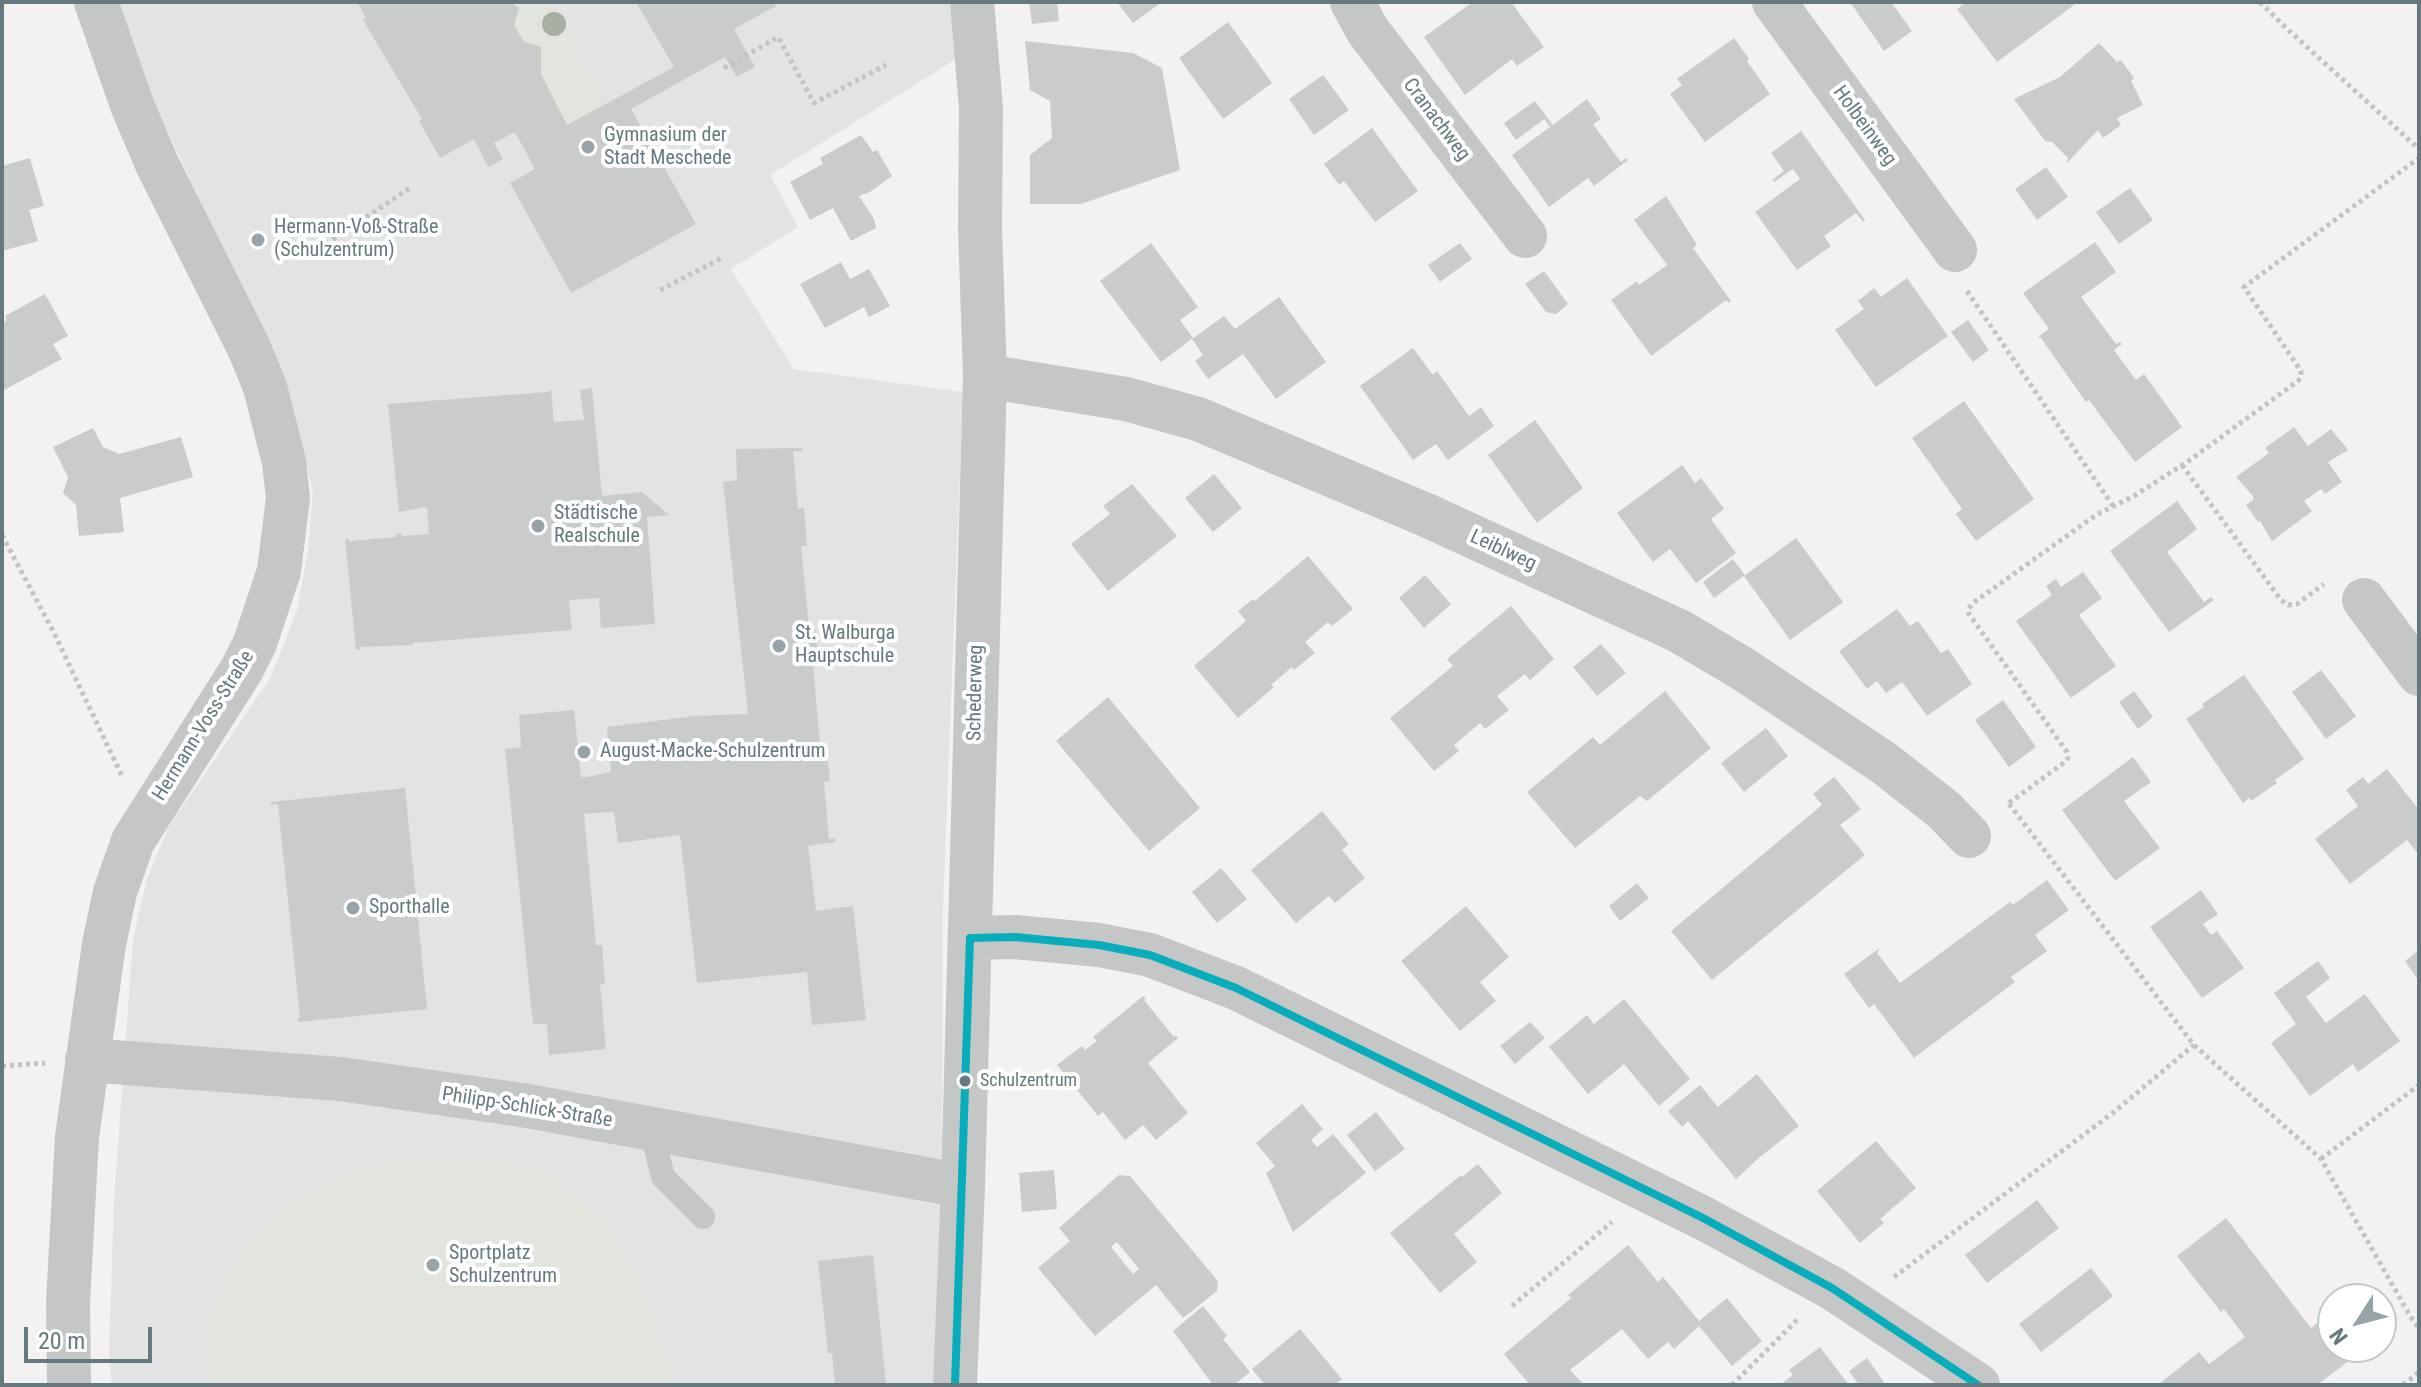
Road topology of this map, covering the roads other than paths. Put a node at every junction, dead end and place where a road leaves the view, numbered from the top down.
1 (96, 2) edge
2 (972, 2) edge
3 (1352, 2) edge
4 (1774, 2) edge
5 (1525, 236) dead end
6 (1955, 250) road end
7 (985, 376) junction
8 (2364, 600) road end
9 (2419, 674) edge
10 (1969, 836) road end
11 (970, 938) junction
12 (87, 1060) junction
13 (651, 1128) junction
14 (963, 1186) junction
15 (703, 1217) dead end
16 (69, 1385) edge
17 (955, 1385) edge
18 (1978, 1385) edge

1 - 12 street, Hermann-Voss-Straße
2 - 7 street, Schederweg
3 - 5 street, Cranachweg
4 - 6 street, Holbeinweg
7 - 10 street, Leiblweg
7 - 11 street, Schederweg
8 - 9 street
11 - 14 street, Schederweg
11 - 18 street
12 - 13 street, Philipp-Schlick-Straße
12 - 16 street, Hermann-Voss-Straße
13 - 14 street, Philipp-Schlick-Straße
13 - 15 lane
14 - 17 street, Schederweg

